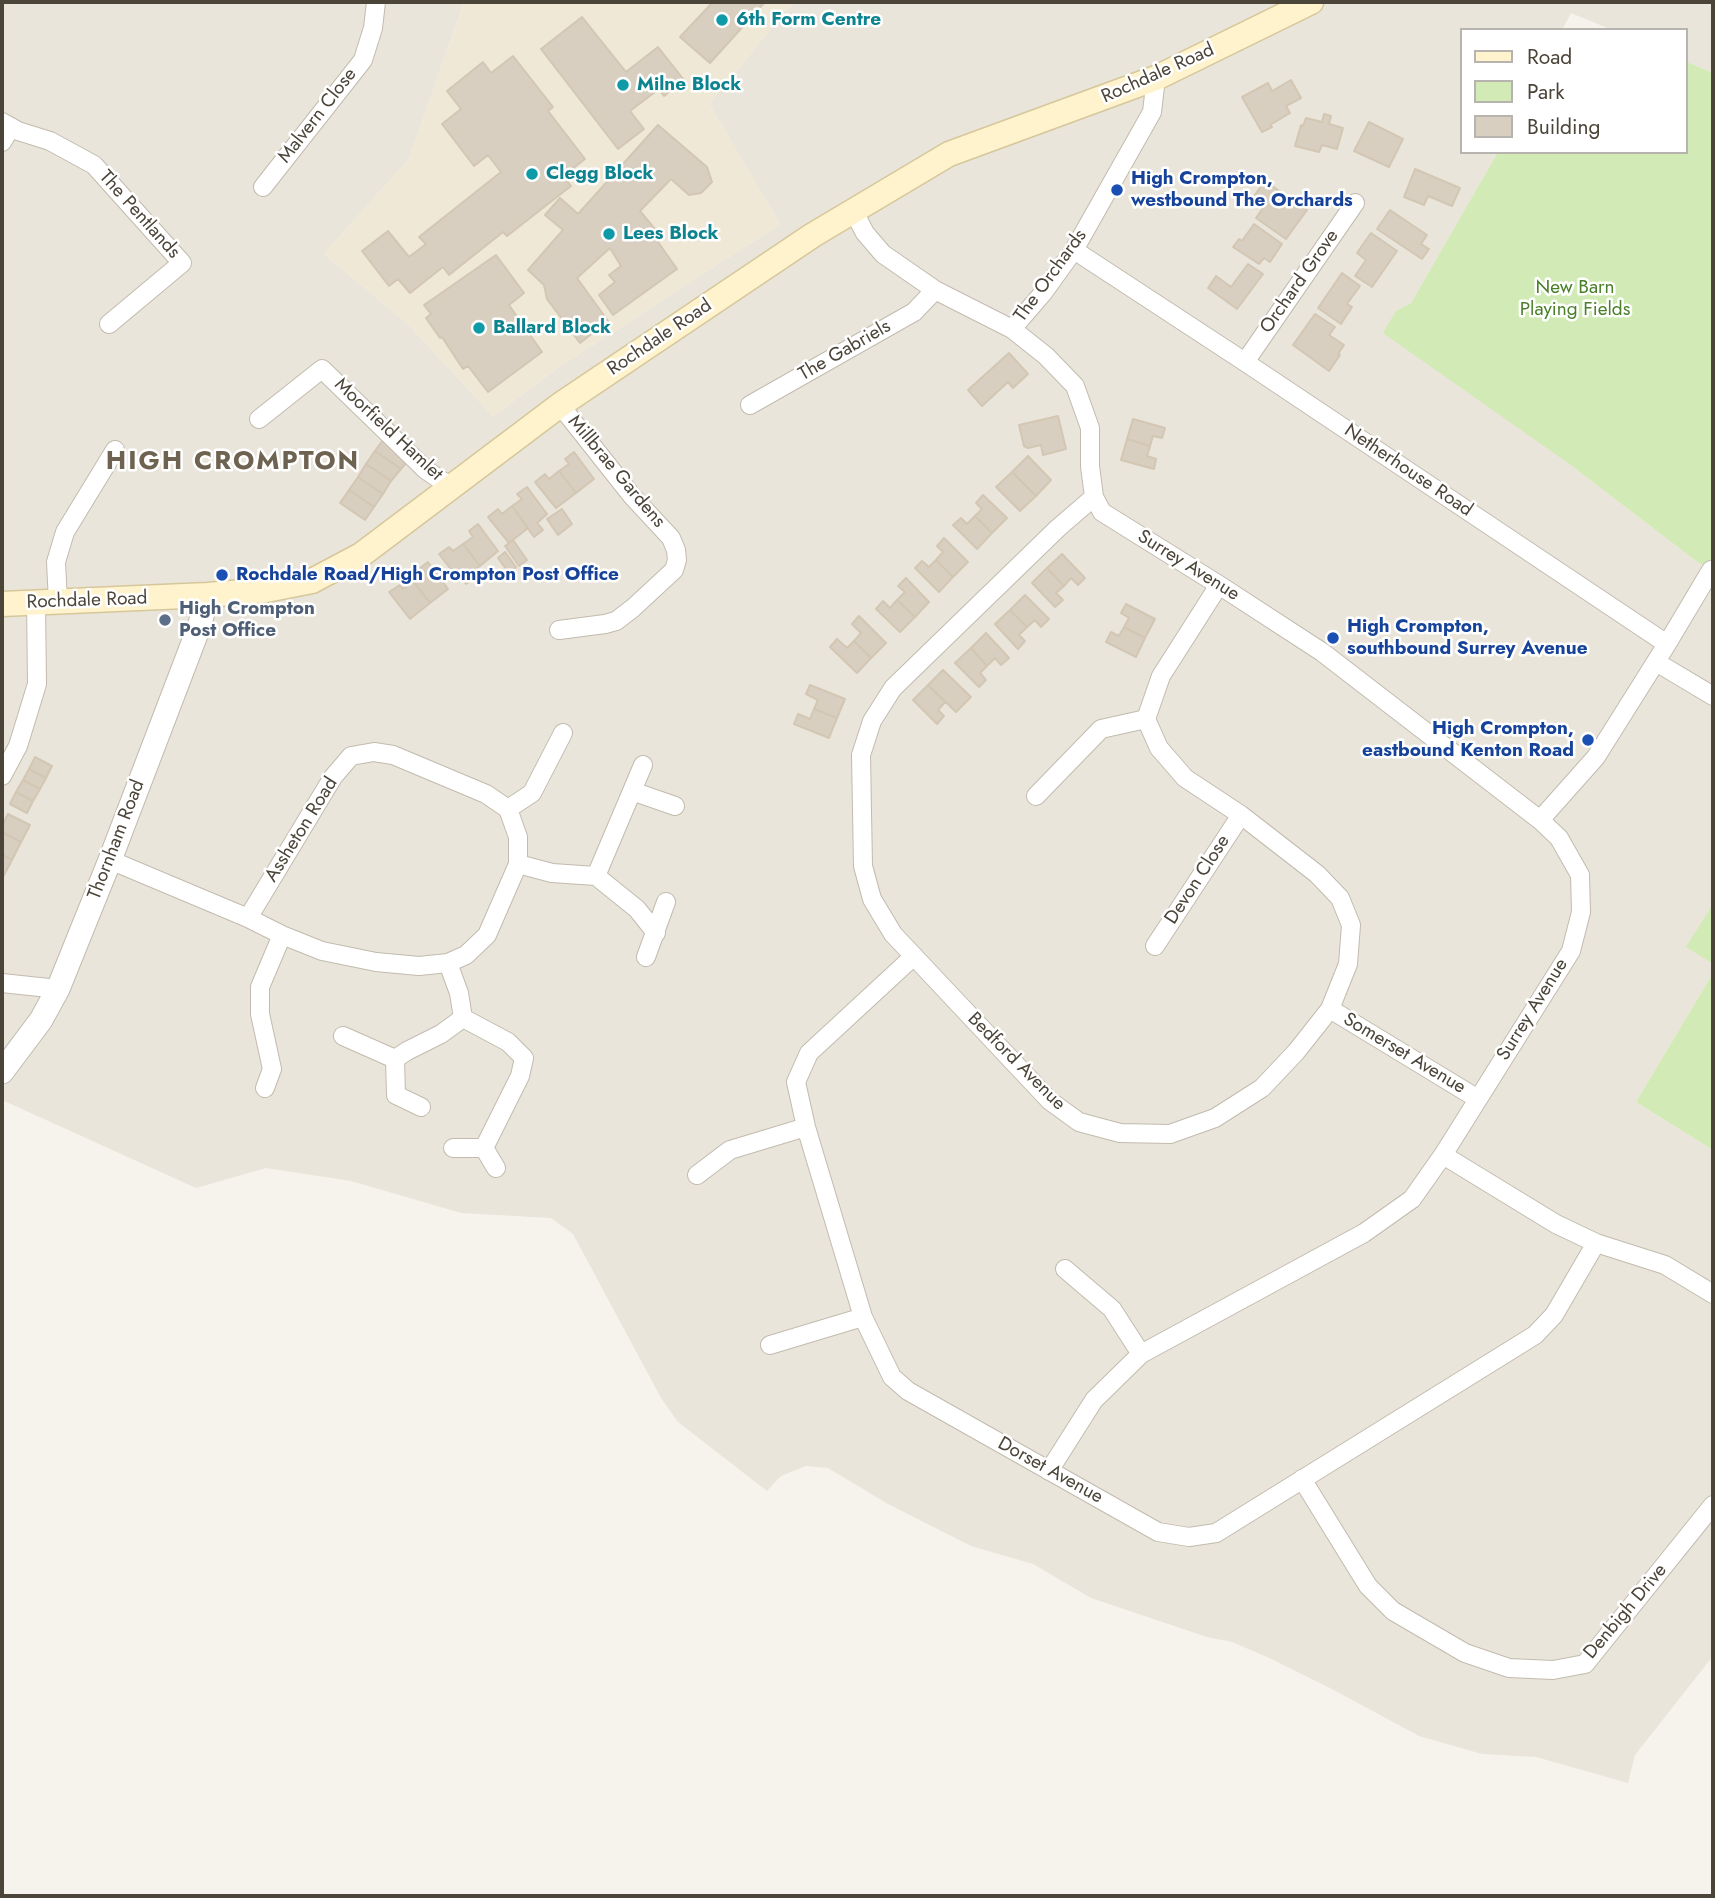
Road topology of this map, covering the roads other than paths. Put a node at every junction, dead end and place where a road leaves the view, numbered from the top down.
1 (376, 2) edge
2 (1311, 2) edge
3 (1156, 78) junction
4 (5, 130) edge
5 (263, 187) dead end
6 (1355, 203) dead end
7 (853, 211) junction
8 (1074, 250) junction
9 (935, 290) junction
10 (109, 324) dead end
11 (1012, 329) junction
12 (1245, 362) junction
13 (560, 405) junction
14 (750, 405) dead end
15 (259, 419) dead end
16 (115, 450) dead end
17 (451, 487) junction
18 (1094, 497) junction
19 (1711, 570) dead end
20 (1219, 585) junction
21 (208, 596) junction
22 (47, 602) junction
23 (2, 604) edge
24 (559, 630) dead end
25 (1667, 644) junction
26 (1656, 662) junction
27 (1713, 696) edge
28 (1146, 719) junction
29 (563, 733) dead end
30 (643, 765) dead end
31 (2, 776) edge
32 (632, 791) junction
33 (1037, 796) dead end
34 (675, 806) dead end
35 (508, 809) junction
36 (1241, 815) junction
37 (1540, 820) junction
38 (110, 860) junction
39 (518, 864) junction
40 (596, 876) junction
41 (666, 902) dead end
42 (248, 918) junction
43 (656, 933) junction
44 (282, 935) junction
45 (1155, 946) dead end
46 (914, 956) junction
47 (646, 957) dead end
48 (448, 963) junction
49 (2, 983) edge
50 (58, 989) junction
51 (1330, 1009) junction
52 (463, 1018) junction
53 (343, 1036) dead end
54 (395, 1059) junction
55 (2, 1072) edge
56 (265, 1088) dead end
57 (1478, 1099) junction
58 (421, 1107) dead end
59 (806, 1127) junction
60 (484, 1147) junction
61 (453, 1148) dead end
62 (1443, 1154) junction
63 (496, 1168) dead end
64 (697, 1175) dead end
65 (1596, 1243) junction
66 (1065, 1269) dead end
67 (1713, 1294) edge
68 (863, 1317) junction
69 (770, 1345) dead end
70 (1141, 1354) junction
71 (1049, 1471) junction
72 (1302, 1479) junction
73 (1713, 1505) edge

1 - 5 street, Malvern Close
2 - 3 main road, Rochdale Road
3 - 7 main road, Rochdale Road
3 - 8 street, The Orchards
4 - 10 street, The Pentlands
6 - 12 street, Orchard Grove
7 - 9 street, The Orchards
7 - 13 main road, Rochdale Road
8 - 11 street, The Orchards
8 - 12 street, Netherhouse Road
9 - 11 street, The Orchards
9 - 14 street, The Gabriels
11 - 18 street
12 - 25 street, Netherhouse Road
13 - 17 main road, Rochdale Road
13 - 24 street, Millbrae Gardens
15 - 17 street, Moorfield Hamlet
16 - 22 street
17 - 21 main road, Rochdale Road
18 - 20 street, Surrey Avenue
18 - 46 street, Bedford Avenue
19 - 25 street
20 - 28 street
20 - 37 street, Surrey Avenue
21 - 22 main road, Rochdale Road
21 - 38 street, Thornham Road
22 - 23 main road, Rochdale Road
22 - 31 street
25 - 26 street
26 - 27 street
26 - 37 street
28 - 33 street
28 - 36 street, Bedford Avenue
29 - 35 street
30 - 32 street
32 - 34 street
32 - 40 street
35 - 39 street
35 - 42 street, Assheton Road
36 - 45 street, Devon Close
36 - 51 street, Bedford Avenue
37 - 57 street, Surrey Avenue
38 - 42 street
38 - 50 street, Thornham Road
39 - 40 street
39 - 48 street
40 - 43 street
41 - 43 street
42 - 44 street
43 - 47 street
44 - 48 street
44 - 56 street
46 - 51 street, Bedford Avenue
46 - 59 street, Dorset Avenue
48 - 52 street
49 - 50 street
50 - 55 street, Thornham Road
51 - 57 street, Somerset Avenue
52 - 54 street
52 - 60 street
53 - 54 street
54 - 58 street
57 - 62 street, Surrey Avenue
59 - 64 street
59 - 68 street, Dorset Avenue
60 - 61 street
60 - 63 street
62 - 65 street
62 - 70 street, Surrey Avenue
65 - 67 street
65 - 72 street, Dorset Avenue
66 - 70 street
68 - 69 street
68 - 71 street, Dorset Avenue
70 - 71 street, Surrey Avenue
71 - 72 street, Dorset Avenue
72 - 73 street, Denbigh Drive

